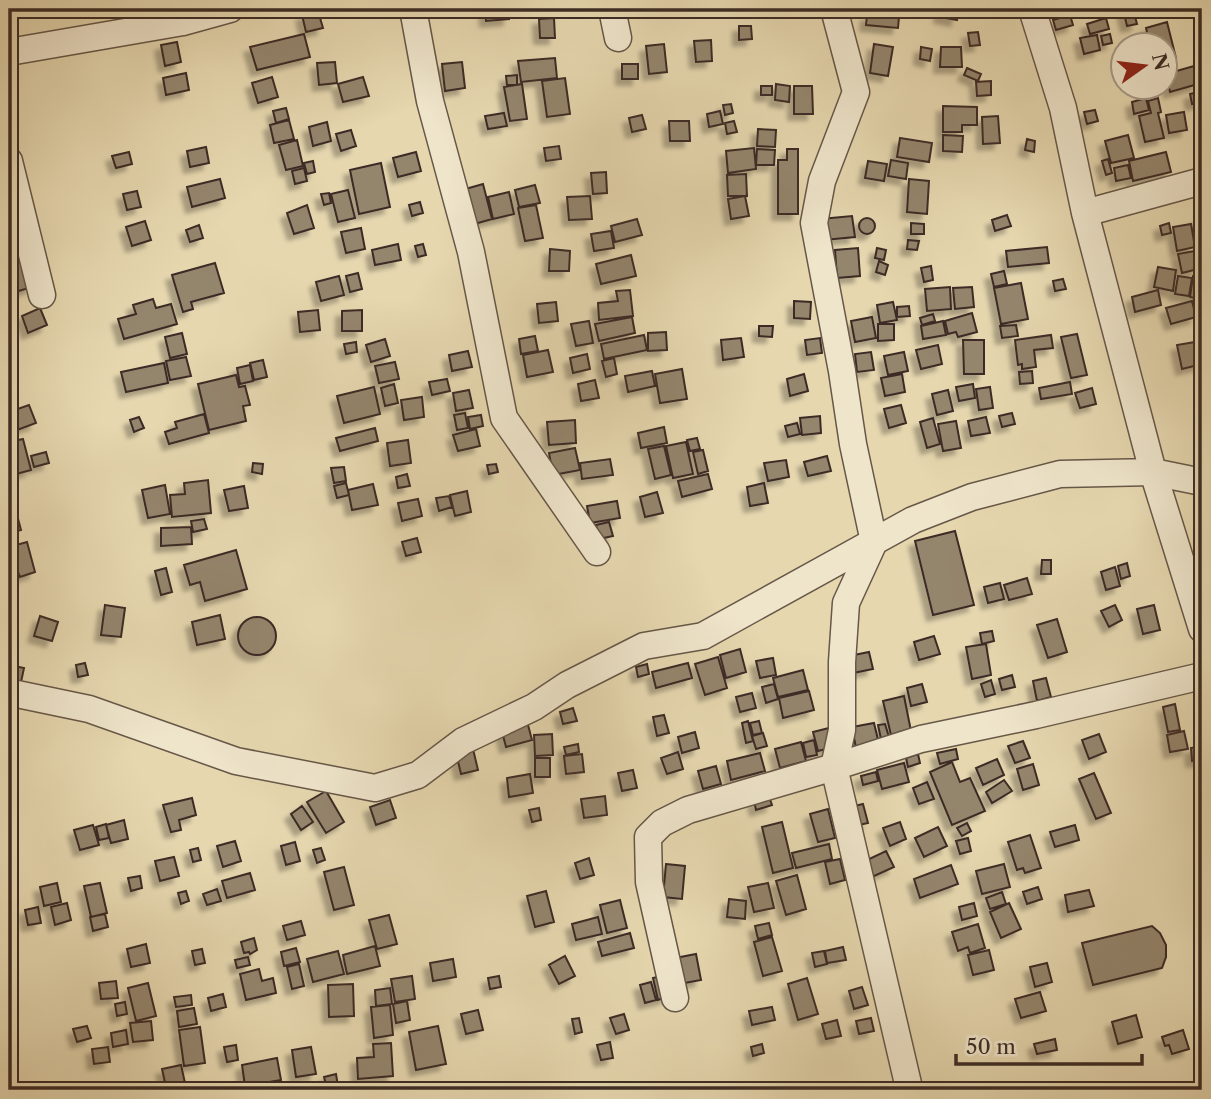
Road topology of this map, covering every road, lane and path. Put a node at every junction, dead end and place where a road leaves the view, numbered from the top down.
1 (230, 9) edge
2 (413, 9) edge
3 (612, 9) edge
4 (834, 9) edge
5 (1032, 9) edge
6 (181, 16) edge
7 (618, 38) dead end
8 (9, 52) edge
9 (9, 161) edge
10 (1202, 181) edge
11 (1085, 213) junction
12 (42, 295) dead end
13 (1153, 472) junction
14 (1202, 482) edge
15 (874, 542) junction
16 (597, 552) dead end
17 (1202, 629) edge
18 (1202, 676) edge
19 (9, 695) edge
20 (834, 767) junction
21 (675, 998) dead end
22 (909, 1088) dead end

1 - 6 street
2 - 16 street
3 - 7 street
4 - 15 street
5 - 11 street
6 - 8 street
9 - 12 street
10 - 11 street
11 - 13 street
13 - 14 street
13 - 15 street
13 - 17 street
15 - 19 street
15 - 20 street
18 - 20 street
20 - 21 street
20 - 22 street

